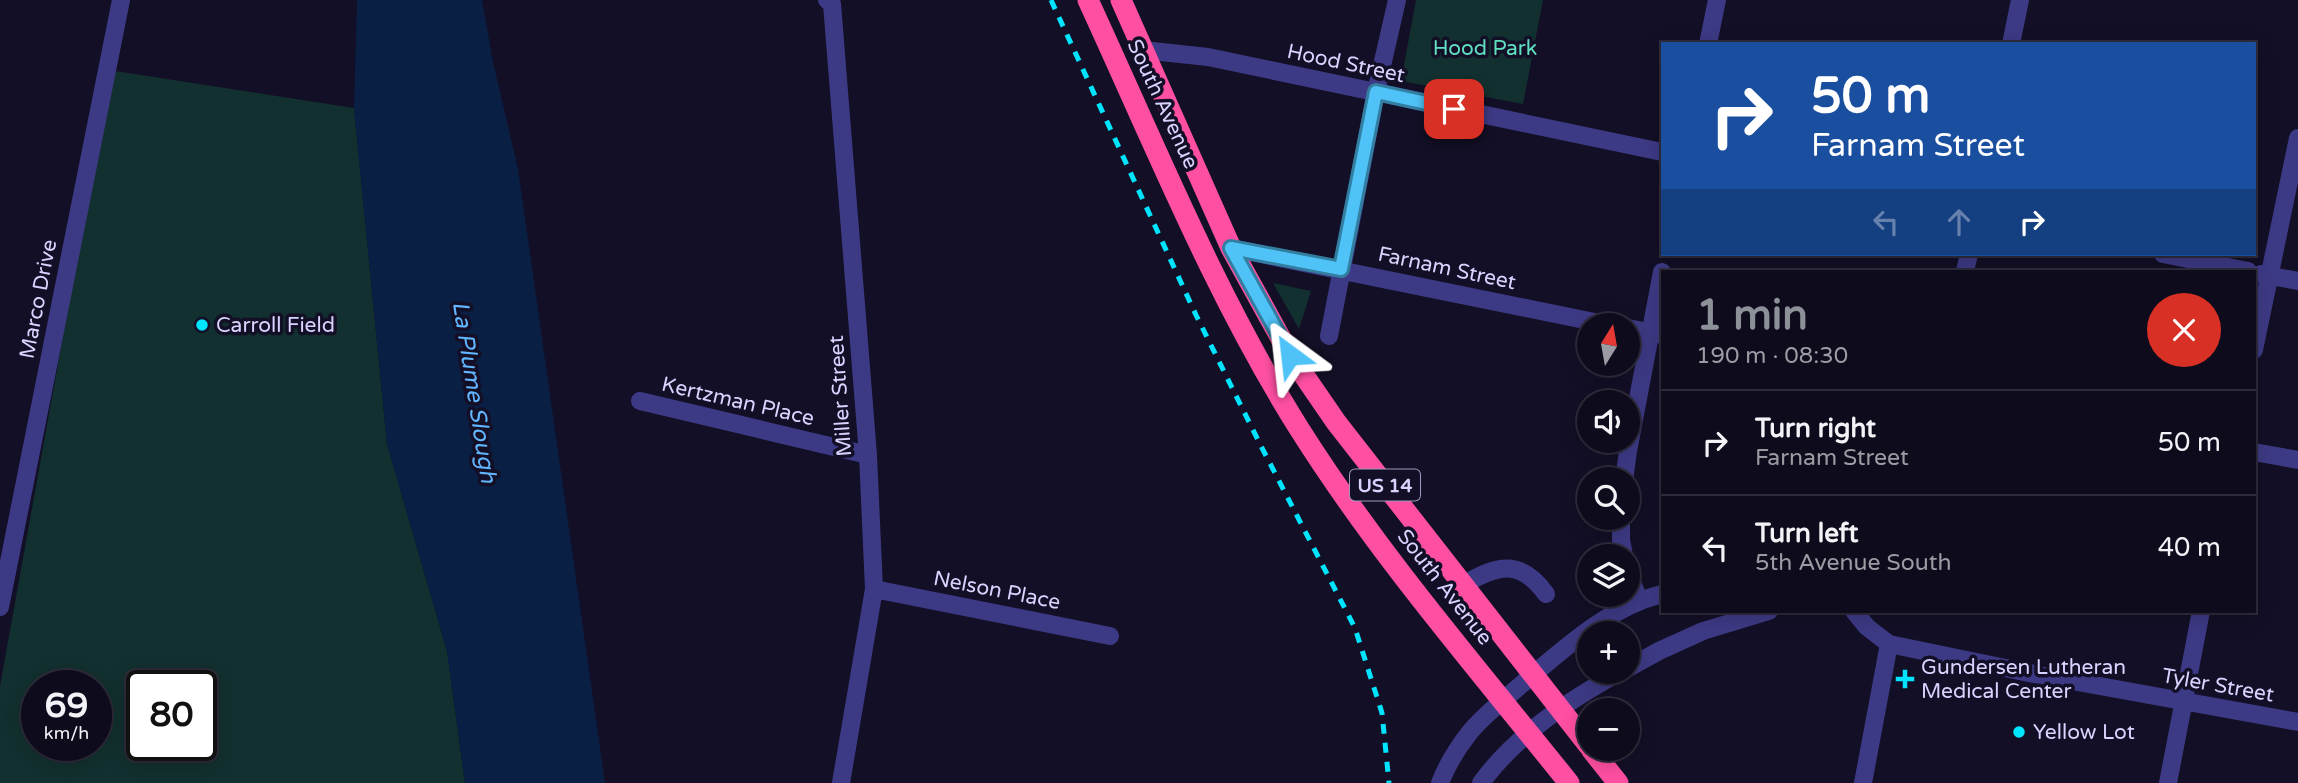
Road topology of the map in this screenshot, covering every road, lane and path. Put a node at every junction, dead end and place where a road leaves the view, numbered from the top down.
1 (121, 0) edge
2 (1088, 0) edge
3 (1121, 0) edge
4 (1397, 0) edge
5 (1717, 0) edge
6 (2020, 0) edge
7 (829, 2) edge
8 (1708, 42) edge
9 (2011, 42) edge
10 (1143, 50) junction
11 (1376, 92) junction
12 (2298, 138) edge
13 (1661, 152) edge
14 (1231, 248) junction
15 (2173, 256) edge
16 (1341, 269) junction
17 (2243, 270) edge
18 (2262, 274) edge
19 (2298, 281) edge
20 (1661, 293) edge
21 (1577, 318) edge
22 (2256, 330) edge
23 (1657, 334) edge
24 (1329, 336) dead end
25 (640, 401) dead end
26 (2256, 452) edge
27 (868, 455) junction
28 (2298, 460) edge
29 (1626, 467) edge
30 (1463, 585) junction
31 (874, 589) junction
32 (1546, 594) dead end
33 (1661, 594) edge
34 (1640, 600) edge
35 (0, 607) edge
36 (1625, 607) edge
37 (1762, 613) edge
38 (1856, 613) edge
39 (2201, 613) edge
40 (1110, 636) dead end
41 (1889, 644) junction
42 (1640, 661) edge
43 (1533, 675) junction
44 (1601, 684) edge
45 (1503, 701) junction
46 (2183, 702) junction
47 (1560, 709) junction
48 (2298, 722) edge
49 (1577, 731) edge
50 (1528, 732) junction
51 (1600, 761) edge
52 (841, 783) edge
53 (1440, 783) edge
54 (1481, 783) edge
55 (1569, 783) edge
56 (1618, 783) edge
57 (1863, 783) edge
58 (2168, 783) edge

1 - 35 street, Marco Drive
2 - 45 highway, South Avenue / US 14
3 - 10 highway, South Avenue / US 14
4 - 11 street
5 - 8 street
6 - 9 street
7 - 27 street, Miller Street
10 - 11 street, Hood Street
10 - 14 highway, South Avenue / US 14
11 - 13 street, Hood Street
11 - 16 street
12 - 18 street
14 - 16 street, Farnam Street
14 - 30 highway, South Avenue / US 14
15 - 17 street
16 - 21 street, Farnam Street
16 - 24 street
18 - 19 street
18 - 22 street
20 - 23 street
23 - 29 street
25 - 27 street, Kertzman Place
26 - 28 street
27 - 31 street, Miller Street
30 - 32 street
30 - 43 highway, South Avenue / US 14
31 - 40 street, Nelson Place
31 - 52 street, Miller Street
33 - 34 street
36 - 43 street
37 - 42 street
38 - 41 street, Tyler Street
39 - 46 street
41 - 46 street, Tyler Street
41 - 57 street
43 - 45 street
43 - 47 highway, South Avenue / US 14
44 - 47 street
45 - 50 highway, South Avenue / US 14
45 - 53 street
46 - 48 street, Tyler Street
46 - 58 street
47 - 49 highway, South Avenue / US 14
47 - 50 street
50 - 54 street
50 - 55 highway, South Avenue / US 14
51 - 56 highway, South Avenue / US 14

